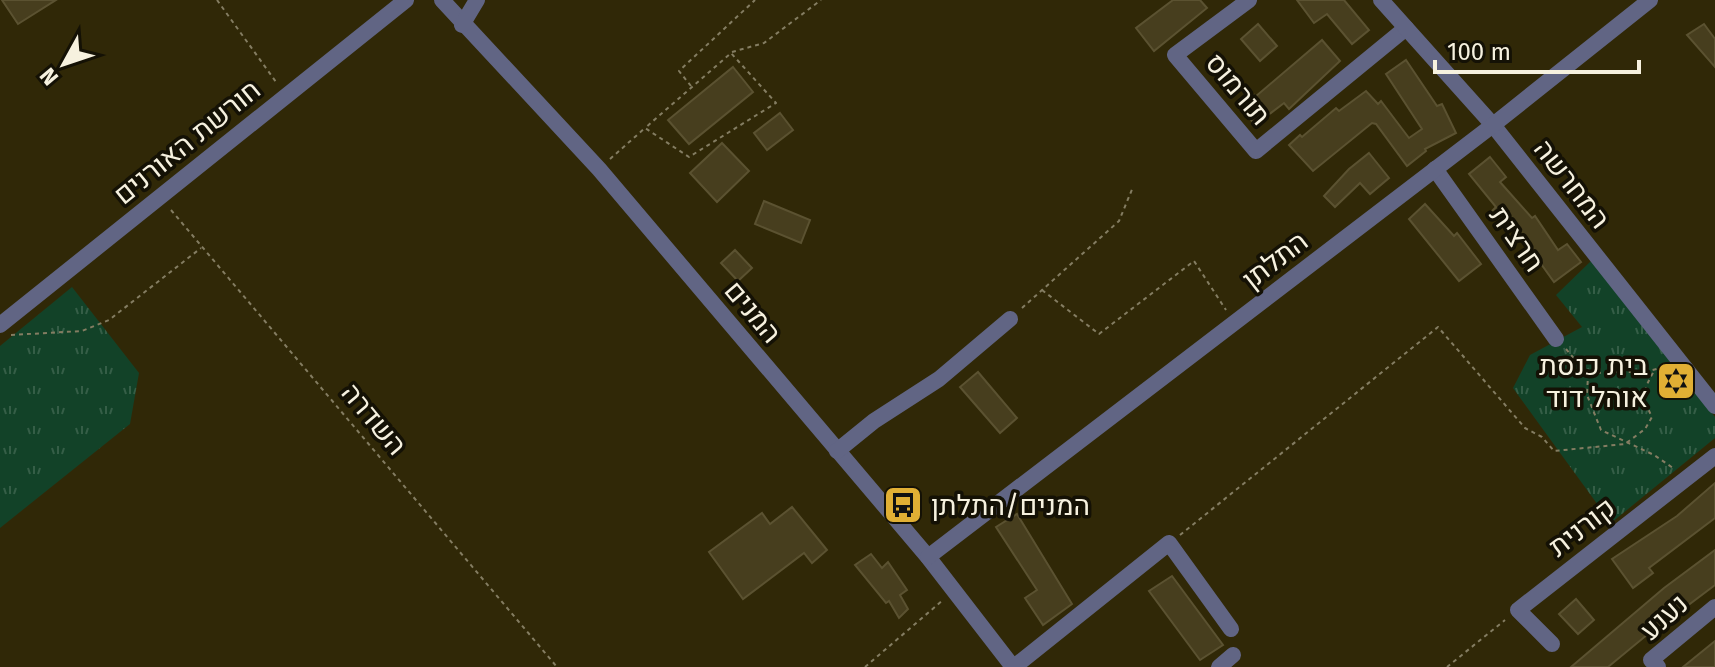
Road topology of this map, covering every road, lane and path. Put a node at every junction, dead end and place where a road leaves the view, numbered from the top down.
1 (217, 0) edge
2 (406, 0) edge
3 (442, 0) edge
4 (477, 0) edge
5 (755, 0) edge
6 (821, 0) edge
7 (1249, 0) edge
8 (1381, 0) edge
9 (1650, 0) edge
10 (462, 25) junction
11 (1406, 28) junction
12 (731, 53) junction
13 (692, 87) junction
14 (286, 97) junction
15 (1493, 125) junction
16 (645, 128) junction
17 (599, 169) junction
18 (1435, 169) junction
19 (1133, 187) dead end
20 (160, 197) junction
21 (202, 247) junction
22 (1042, 290) junction
23 (1010, 319) joint
24 (1235, 323) junction
25 (4, 330) edge
26 (1556, 339) joint
27 (1678, 360) junction
28 (1654, 371) junction
29 (1588, 375) junction
30 (1715, 406) edge
31 (1625, 444) junction
32 (837, 451) junction
33 (1715, 456) edge
34 (1687, 478) junction
35 (1169, 543) junction
36 (928, 557) junction
37 (955, 590) junction
38 (1715, 607) edge
39 (1518, 610) junction
40 (1231, 629) dead end
41 (1552, 644) dead end
42 (1233, 655) dead end
43 (557, 667) edge
44 (865, 667) edge
45 (1014, 667) edge
46 (1219, 667) edge
47 (1447, 667) edge
48 (1658, 667) edge

1 - 14 path
2 - 14 street, חורשת האורנים
3 - 10 street, המנים
4 - 10 street
5 - 13 path
6 - 12 path
7 - 11 street, תורמוס
8 - 11 street, המחרשה
9 - 15 street, התלתן
10 - 17 street, המנים
11 - 15 street, המחרשה
12 - 13 path
12 - 16 path
13 - 16 path
14 - 20 street, חורשת האורנים
15 - 18 street, התלתן
15 - 27 street, המחרשה
16 - 17 path
17 - 32 street, המנים
18 - 24 street, התלתן
18 - 26 street, חרצית
19 - 22 path
20 - 21 path, השדרה
20 - 25 street, חורשת האורנים
21 - 25 path
21 - 43 path, השדרה
22 - 23 path
22 - 24 path
23 - 32 street
24 - 36 street, התלתן
26 - 29 path
27 - 28 path
27 - 30 street, המחרשה
28 - 29 path
28 - 31 path
29 - 31 path
31 - 34 path
31 - 35 path
32 - 36 street, המנים
33 - 34 street, קורנית
34 - 39 street, קורנית
35 - 40 street
35 - 45 street
36 - 37 street, המנים
37 - 44 path
37 - 45 street, המנים
38 - 48 street, נענע
39 - 41 street
39 - 47 path
42 - 46 street

